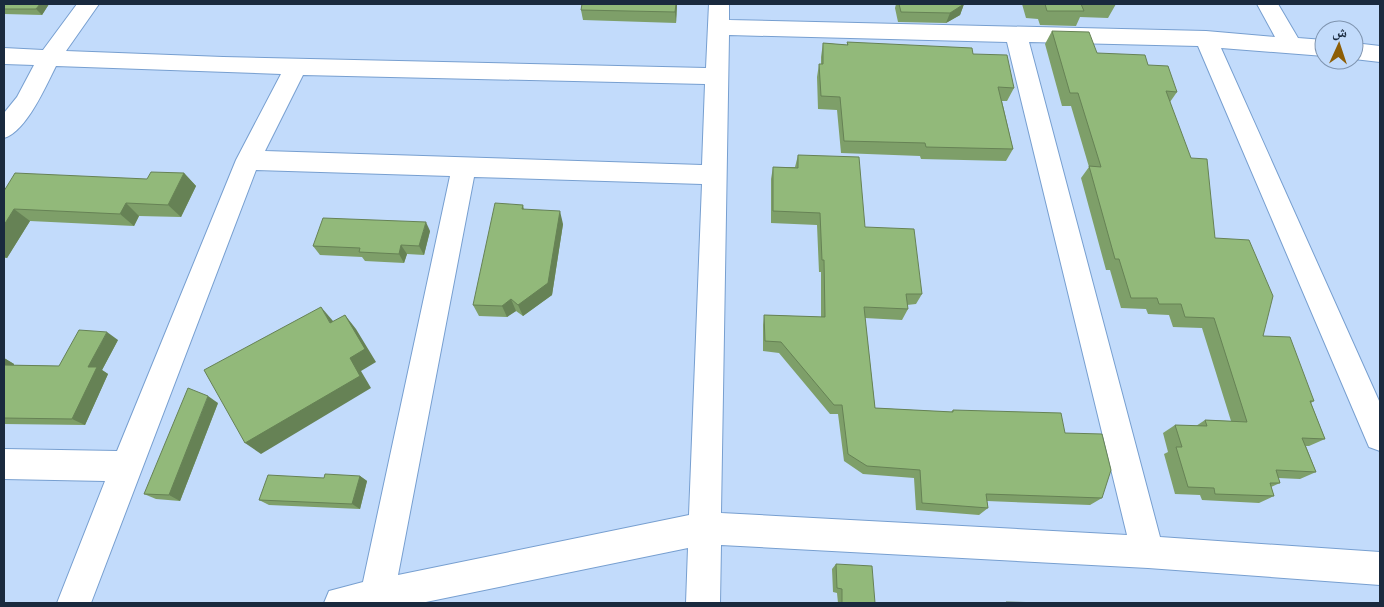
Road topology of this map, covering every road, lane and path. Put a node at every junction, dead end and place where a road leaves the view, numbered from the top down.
1 (88, 4) edge
2 (1268, 4) edge
3 (719, 15) edge
4 (1016, 34) junction
5 (1206, 39) junction
6 (1290, 44) junction
7 (1314, 47) edge
8 (1364, 52) edge
9 (1380, 54) edge
10 (4, 56) edge
11 (50, 57) junction
12 (297, 65) junction
13 (717, 76) junction
14 (4, 129) edge
15 (248, 160) junction
16 (464, 167) junction
17 (715, 174) junction
18 (1380, 437) edge
19 (4, 464) edge
20 (126, 466) junction
21 (706, 528) junction
22 (1148, 552) junction
23 (1380, 569) edge
24 (377, 594) junction
25 (74, 603) edge
26 (341, 603) edge
27 (703, 603) edge

1 - 11 street
2 - 6 street
3 - 4 street
3 - 13 street
4 - 5 street
4 - 22 street
5 - 6 street
5 - 18 street
6 - 7 street
8 - 9 street
10 - 11 street
11 - 12 street
11 - 14 street
12 - 13 street
12 - 15 street
13 - 17 street
15 - 16 street
15 - 20 street
16 - 17 street
16 - 24 street
17 - 21 street
19 - 20 street
20 - 25 street
21 - 22 street
21 - 24 street
21 - 27 street
22 - 23 street
24 - 26 street

